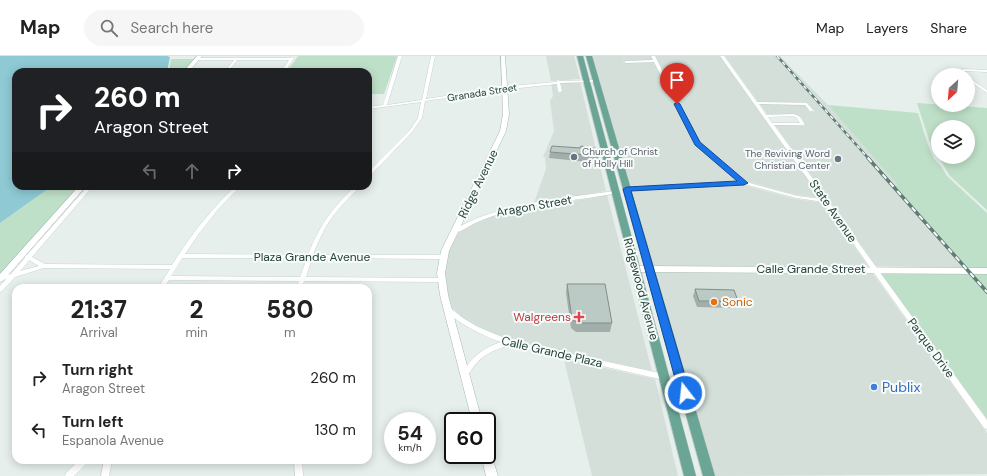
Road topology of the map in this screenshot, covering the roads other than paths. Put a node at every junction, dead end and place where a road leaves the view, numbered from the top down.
1 (400, 56) edge
2 (433, 56) edge
3 (504, 56) edge
4 (580, 56) edge
5 (588, 56) edge
6 (653, 56) edge
7 (722, 56) edge
8 (199, 58) edge
9 (292, 58) edge
10 (236, 59) junction
11 (655, 61) junction
12 (626, 62) dead end
13 (190, 68) edge
14 (229, 68) edge
15 (286, 68) edge
16 (975, 70) edge
17 (987, 70) edge
18 (558, 81) junction
19 (586, 81) junction
20 (596, 81) junction
21 (975, 83) edge
22 (506, 87) junction
23 (560, 91) dead end
24 (987, 92) edge
25 (424, 101) junction
26 (756, 103) junction
27 (385, 106) junction
28 (372, 108) edge
29 (811, 110) dead end
30 (765, 116) junction
31 (771, 124) junction
32 (372, 171) edge
33 (744, 183) junction
34 (627, 189) junction
35 (80, 190) edge
36 (87, 190) edge
37 (231, 190) edge
38 (234, 190) edge
39 (354, 190) edge
40 (615, 192) junction
41 (231, 193) junction
42 (827, 201) junction
43 (456, 231) junction
44 (25, 256) junction
45 (181, 256) junction
46 (310, 257) junction
47 (443, 257) junction
48 (44, 266) junction
49 (174, 267) junction
50 (636, 269) junction
51 (650, 269) junction
52 (874, 269) junction
53 (987, 270) edge
54 (12, 275) junction
55 (167, 278) junction
56 (0, 279) edge
57 (302, 280) junction
58 (442, 280) junction
59 (163, 284) edge
60 (300, 284) edge
61 (0, 290) edge
62 (448, 310) junction
63 (510, 343) junction
64 (464, 375) junction
65 (664, 377) junction
66 (474, 412) edge
67 (987, 426) edge
68 (80, 464) edge
69 (107, 464) edge
70 (298, 464) edge
71 (489, 464) edge
72 (69, 476) edge
73 (105, 476) edge
74 (299, 476) edge
75 (492, 476) edge
76 (690, 476) edge
77 (709, 476) edge

1 - 27 street
2 - 25 street
3 - 22 street, Ridge Avenue
4 - 19 main road, Ridgewood Avenue
5 - 20 main road, Ridgewood Avenue
6 - 11 street
7 - 26 street, State Avenue
8 - 10 street
8 - 13 street
9 - 10 street
9 - 15 street
10 - 14 street
11 - 12 street
11 - 33 street
16 - 17 street
18 - 19 street, Granada Street
18 - 22 street, Granada Street
18 - 23 street
19 - 20 street, Granada Street
19 - 40 main road, Ridgewood Avenue
20 - 34 main road, Ridgewood Avenue
21 - 24 street
22 - 25 street, Granada Street
22 - 43 street, Ridge Avenue
25 - 27 street, Granada Street
25 - 32 street
26 - 29 street
26 - 30 street, State Avenue
27 - 28 street, Granada Street
30 - 31 street, State Avenue
30 - 31 street
31 - 42 street, State Avenue
33 - 34 street
33 - 42 street
34 - 51 main road, Ridgewood Avenue
35 - 44 street
36 - 44 street
37 - 41 street
38 - 41 street
39 - 46 street
40 - 43 street, Aragon Street
40 - 50 main road, Ridgewood Avenue
41 - 45 street
42 - 52 street, State Avenue
43 - 47 street, Ridge Avenue
44 - 48 street
44 - 54 street
44 - 56 street
45 - 46 street, Plaza Grande Avenue
45 - 49 street
46 - 47 street, Plaza Grande Avenue
46 - 57 street
47 - 58 street, Ridge Avenue
48 - 49 street
48 - 54 street
49 - 55 street
50 - 51 street, Calle Grande Street
50 - 65 main road, Ridgewood Avenue
51 - 52 street, Calle Grande Street
51 - 77 main road, Ridgewood Avenue
52 - 53 street, Calle Grande Street
52 - 67 street, Parque Drive
54 - 56 street
54 - 61 street
55 - 57 street, Plaza Grande Avenue
55 - 59 street
57 - 58 street, Plaza Grande Avenue
57 - 60 street
58 - 62 street, Ridge Avenue
62 - 63 street, Calle Grande Plaza
62 - 64 street, Ridge Avenue
63 - 64 street
63 - 65 street, Calle Grande Plaza
64 - 66 street, Ridge Avenue
65 - 76 main road, Ridgewood Avenue
68 - 72 street
69 - 73 street
70 - 74 street
71 - 75 street

